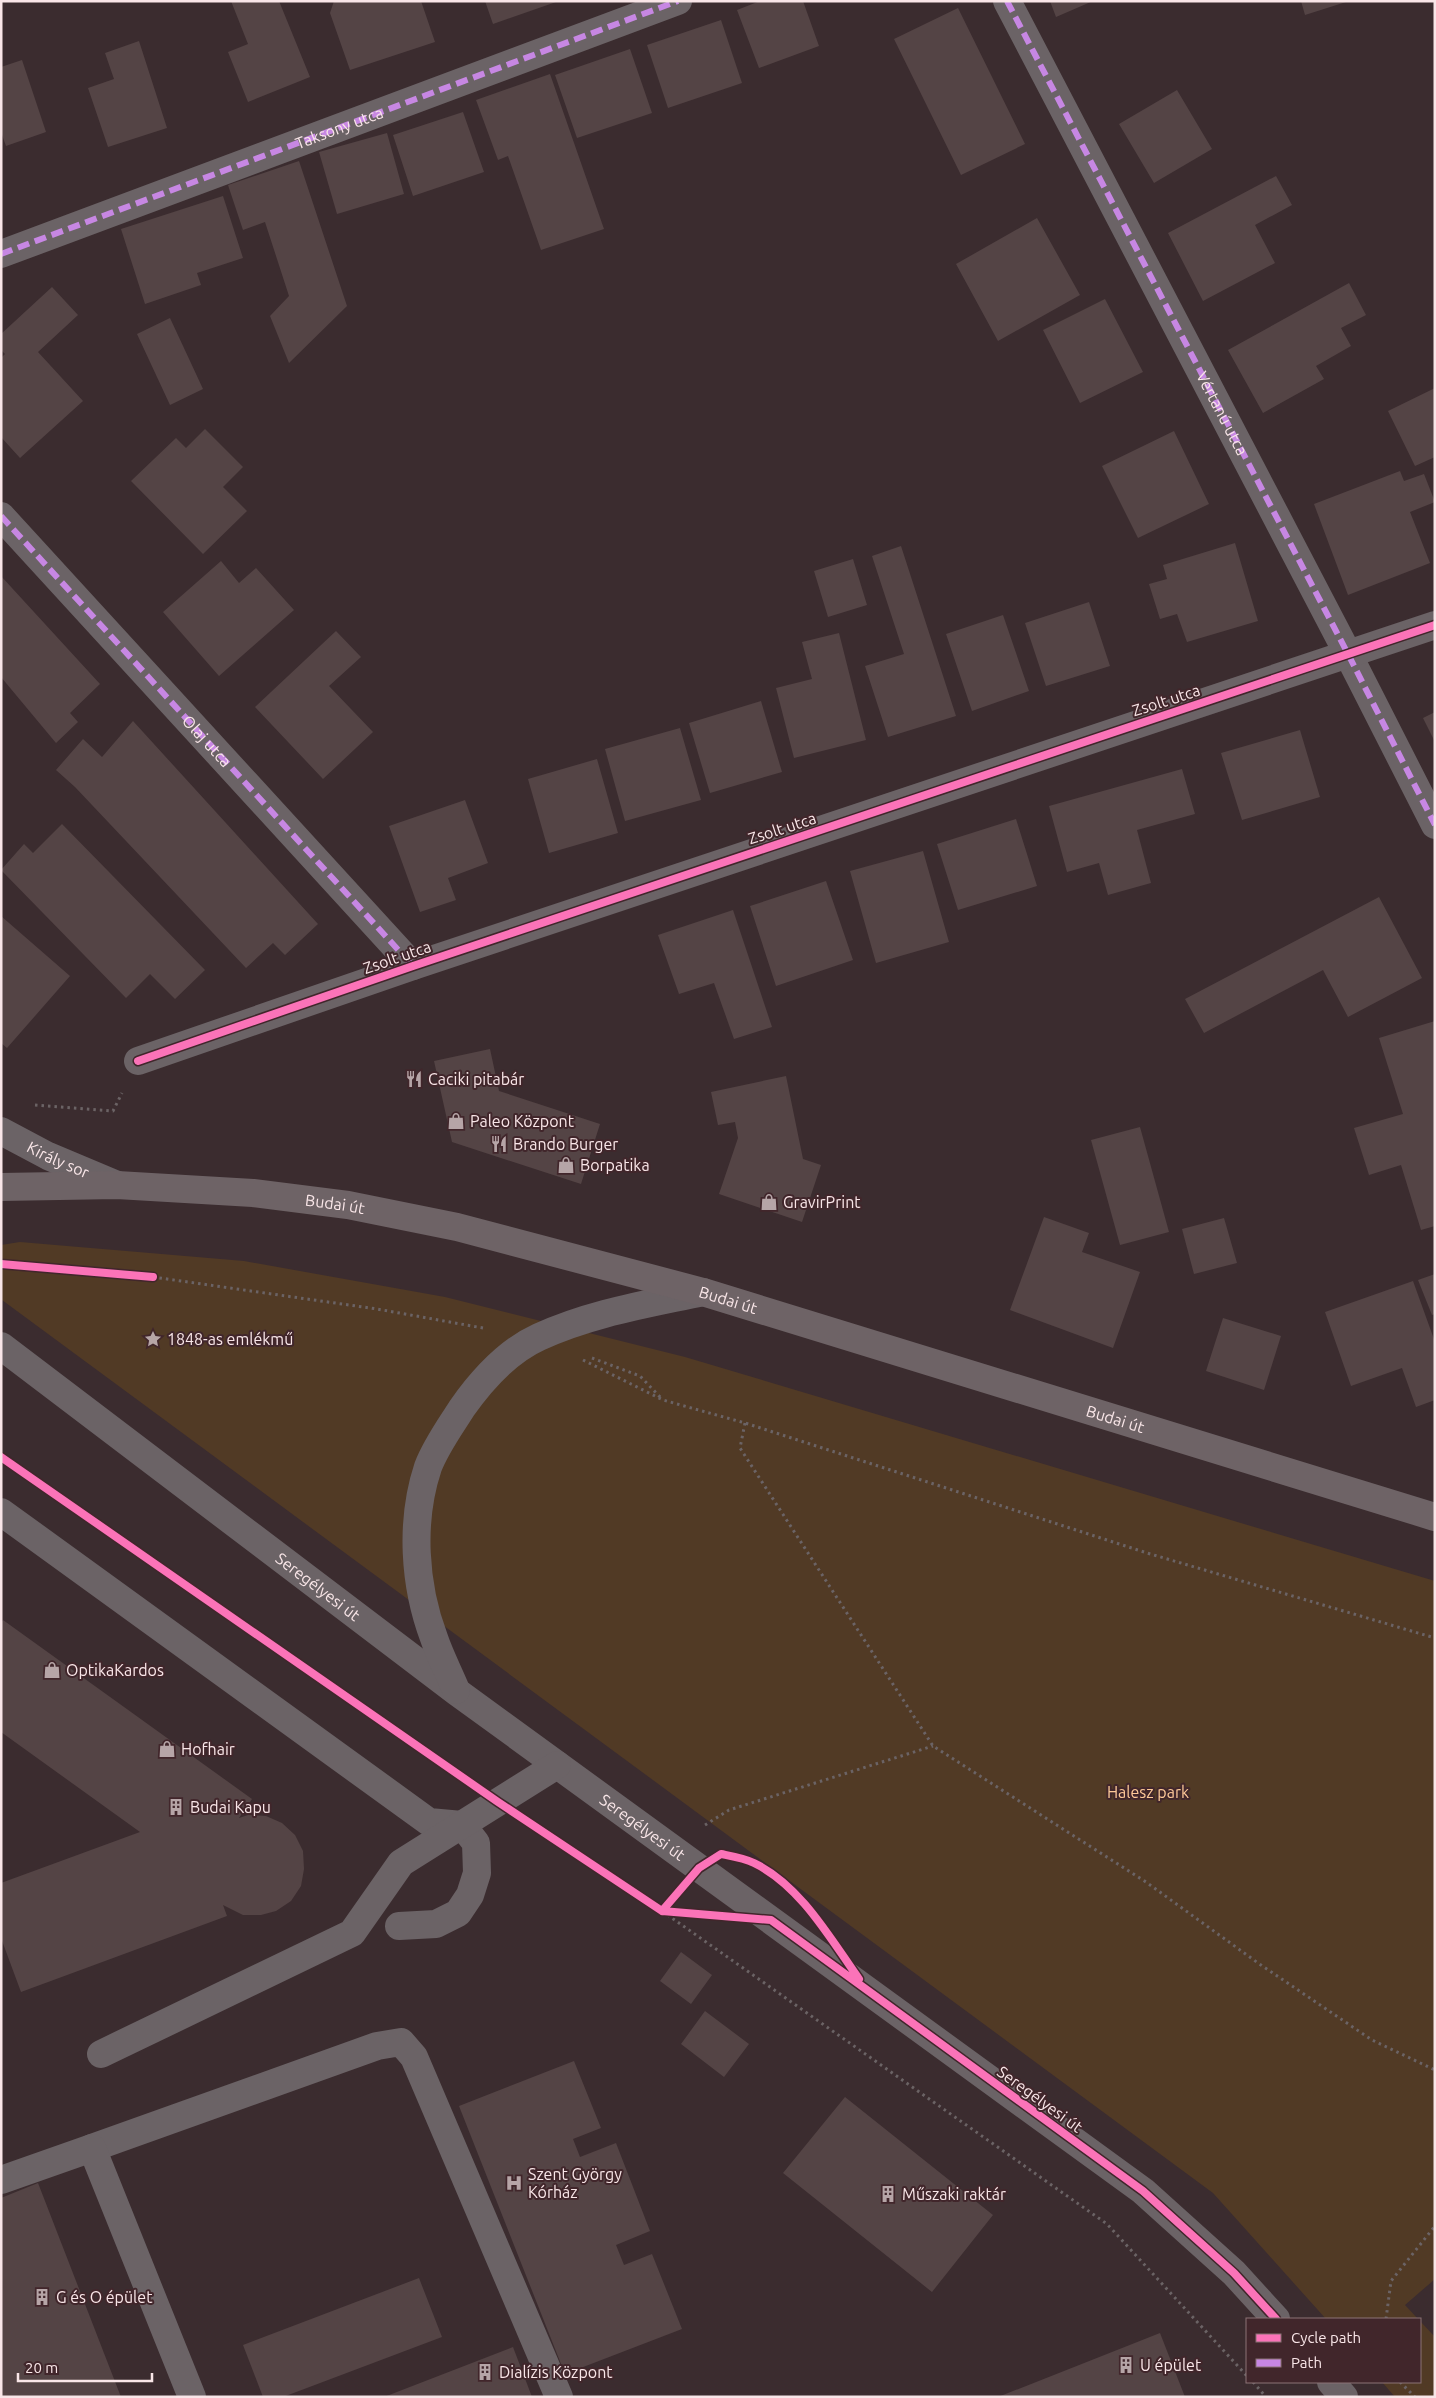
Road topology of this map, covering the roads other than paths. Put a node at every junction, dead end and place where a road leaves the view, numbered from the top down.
1 (678, 1) edge
2 (1007, 1) edge
3 (1, 254) edge
4 (1, 516) edge
5 (1435, 625) edge
6 (1348, 654) junction
7 (1435, 825) edge
8 (413, 966) junction
9 (138, 1061) road end
10 (1, 1130) edge
11 (118, 1185) junction
12 (1, 1186) edge
13 (703, 1292) junction
14 (1, 1346) edge
15 (1, 1512) edge
16 (1435, 1517) edge
17 (457, 1692) junction
18 (557, 1765) junction
19 (462, 1825) junction
20 (399, 1926) dead end
21 (101, 2054) dead end
22 (92, 2148) junction
23 (1, 2180) edge
24 (1275, 2318) edge
25 (1332, 2383) edge
26 (192, 2397) edge
27 (559, 2397) edge
28 (1344, 2397) edge

1 - 3 street, Taksony utca
2 - 6 street, Vértanú utca
4 - 8 street, Olaj utca
5 - 6 street, Zsolt utca
6 - 7 street, Vértanú utca
6 - 8 street, Zsolt utca
8 - 9 street, Zsolt utca
10 - 11 street, Király sor
11 - 12 main road, Budai út
11 - 13 main road, Budai út
13 - 16 main road, Budai út
13 - 17 street
14 - 17 street, Seregélyesi út
15 - 19 street
17 - 18 street, Seregélyesi út
18 - 19 street
18 - 24 street, Seregélyesi út
19 - 20 street
19 - 21 street
22 - 23 street
22 - 26 street
22 - 27 street
25 - 28 street

